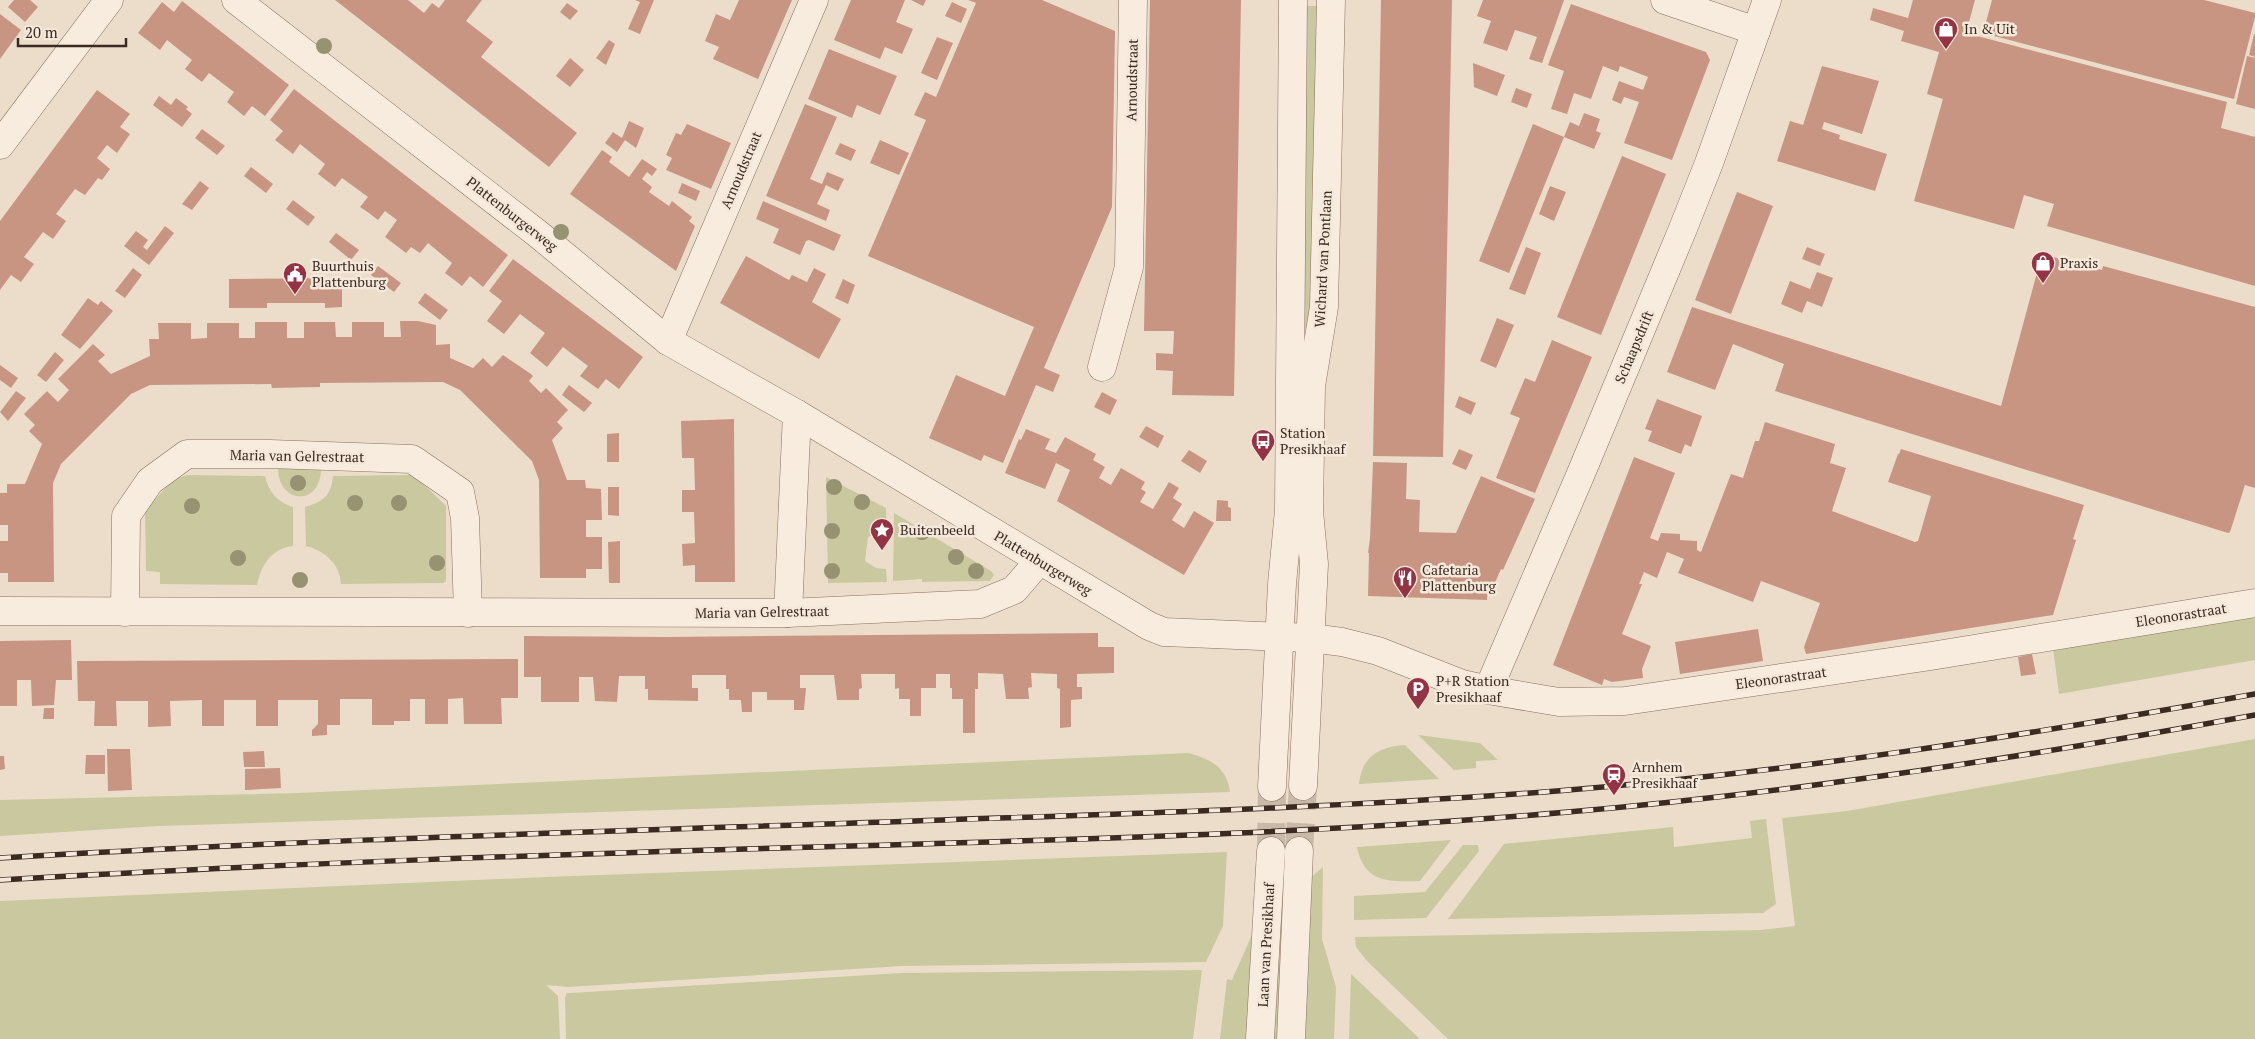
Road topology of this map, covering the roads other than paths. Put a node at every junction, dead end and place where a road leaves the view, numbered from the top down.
1 (109, 0) edge
2 (236, 0) edge
3 (814, 0) edge
4 (1133, 0) edge
5 (1293, 0) edge
6 (1331, 0) edge
7 (1665, 0) edge
8 (1767, 0) edge
9 (1756, 31) junction
10 (0, 145) edge
11 (668, 341) junction
12 (1102, 367) dead end
13 (797, 414) junction
14 (1039, 560) junction
15 (2255, 603) edge
16 (0, 611) edge
17 (125, 612) junction
18 (468, 613) junction
19 (788, 613) junction
20 (1280, 637) junction
21 (1311, 638) junction
22 (1488, 690) junction
23 (1303, 786) tunnel mouth
24 (1272, 787) tunnel mouth
25 (1270, 851) tunnel mouth
26 (1299, 851) tunnel mouth
27 (1260, 1039) edge
28 (1291, 1039) edge

1 - 10 street
2 - 11 street, Plattenburgerweg
3 - 11 street, Arnoudstraat
4 - 12 street, Arnoudstraat
5 - 20 street
6 - 21 street, Wichard van Pontlaan
7 - 9 street
8 - 9 street, Schaapsdrift
9 - 22 street, Schaapsdrift
11 - 13 street, Plattenburgerweg
13 - 14 street, Plattenburgerweg
13 - 19 street
14 - 19 street, Maria van Gelrestraat
14 - 20 street, Plattenburgerweg
15 - 22 street, Eleonorastraat
16 - 17 street, Maria van Gelrestraat
17 - 18 street, Maria van Gelrestraat
17 - 18 street, Maria van Gelrestraat
18 - 19 street, Maria van Gelrestraat
20 - 21 street, Plattenburgerweg
20 - 24 street
21 - 22 street, Eleonorastraat
21 - 23 street
25 - 27 street, Laan van Presikhaaf
26 - 28 street, Laan van Presikhaaf

